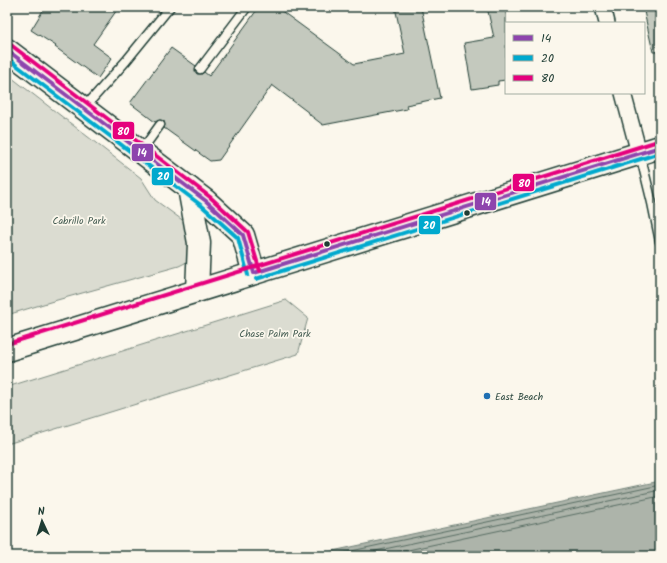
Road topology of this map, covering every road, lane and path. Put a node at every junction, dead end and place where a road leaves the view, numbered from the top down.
1 (170, 7) edge
2 (248, 7) edge
3 (603, 7) edge
4 (607, 22) edge
5 (7, 50) edge
6 (200, 69) dead end
7 (623, 94) edge
8 (84, 108) junction
9 (160, 125) dead end
10 (660, 147) edge
11 (141, 151) junction
12 (639, 153) junction
13 (189, 188) junction
14 (660, 242) edge
15 (254, 273) junction
16 (197, 291) junction
17 (7, 350) edge

1 - 8 lane
2 - 6 lane
3 - 4 street
5 - 8 main road
7 - 12 street
8 - 11 main road
9 - 11 lane
10 - 12 main road
11 - 13 main road
12 - 14 lane
12 - 15 main road
13 - 15 main road
13 - 16 main road
15 - 16 main road
16 - 17 main road

